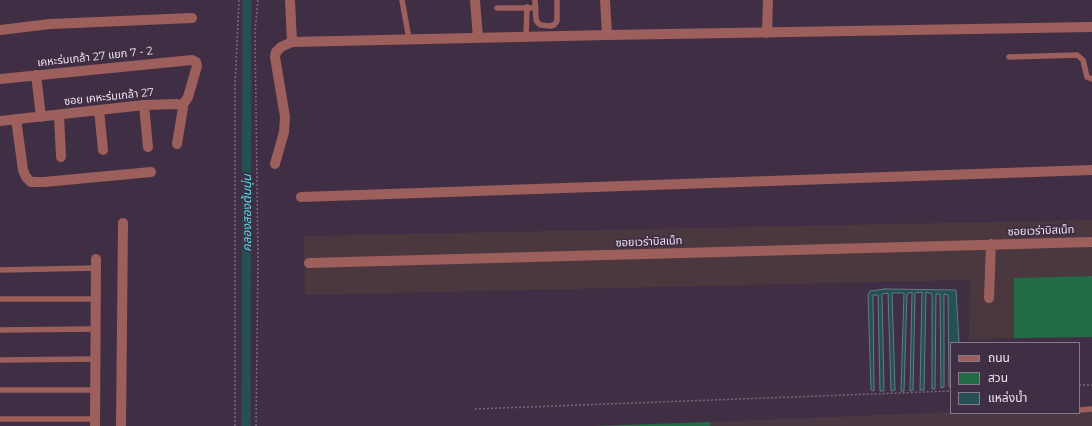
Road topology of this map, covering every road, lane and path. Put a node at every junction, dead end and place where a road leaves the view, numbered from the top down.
1 (239, 0) edge
2 (258, 0) edge
3 (290, 0) edge
4 (402, 0) edge
5 (475, 0) edge
6 (536, 0) edge
7 (556, 0) edge
8 (605, 0) edge
9 (768, 0) edge
10 (497, 8) dead end
11 (527, 8) junction
12 (536, 8) junction
13 (192, 18) dead end
14 (1092, 28) edge
15 (0, 30) edge
16 (768, 33) junction
17 (607, 35) junction
18 (526, 37) junction
19 (478, 38) junction
20 (409, 40) junction
21 (292, 42) junction
22 (1009, 57) dead end
23 (36, 75) junction
24 (0, 78) edge
25 (1092, 79) edge
26 (144, 105) junction
27 (182, 106) junction
28 (99, 110) junction
29 (59, 115) junction
30 (41, 117) junction
31 (16, 120) junction
32 (0, 122) edge
33 (177, 144) dead end
34 (148, 147) dead end
35 (103, 150) dead end
36 (61, 157) dead end
37 (275, 164) dead end
38 (1092, 170) edge
39 (151, 172) dead end
40 (301, 197) dead end
41 (123, 223) dead end
42 (1092, 242) edge
43 (991, 244) junction
44 (96, 263) joint
45 (309, 263) dead end
46 (0, 270) edge
47 (96, 298) junction
48 (990, 298) dead end
49 (0, 299) edge
50 (96, 329) junction
51 (0, 330) edge
52 (0, 360) edge
53 (96, 360) junction
54 (1080, 385) edge
55 (1092, 385) edge
56 (0, 390) edge
57 (96, 390) junction
58 (950, 391) edge
59 (475, 409) dead end
60 (1092, 409) edge
61 (1080, 410) edge
62 (0, 420) edge
63 (95, 423) edge
64 (121, 426) edge
65 (234, 426) edge
66 (256, 426) edge

1 - 65 path
2 - 66 path
3 - 21 street
4 - 20 lane
5 - 19 street
6 - 12 lane
7 - 12 lane
8 - 17 street
9 - 16 street
10 - 11 lane
11 - 12 lane
11 - 18 lane
13 - 15 street
14 - 16 street
16 - 17 street
17 - 18 street
18 - 19 street
19 - 20 street
20 - 21 street
21 - 37 street
22 - 25 lane
23 - 24 street, เคหะร่มเกล้า 27 แยก 7 - 2
23 - 27 street, เคหะร่มเกล้า 27 แยก 7 - 2
23 - 30 street
26 - 27 street, ซอย เคหะร่มเกล้า 27
26 - 28 street, ซอย เคหะร่มเกล้า 27
26 - 34 street
27 - 33 street
28 - 29 street, ซอย เคหะร่มเกล้า 27
28 - 35 street
29 - 30 street, ซอย เคหะร่มเกล้า 27
29 - 36 street
30 - 31 street, ซอย เคหะร่มเกล้า 27
31 - 32 street, ซอย เคหะร่มเกล้า 27
31 - 39 street
38 - 40 street
41 - 64 street
42 - 43 street, ซอยเวร่าบิสเน็ท
43 - 45 street, ซอยเวร่าบิสเน็ท
43 - 48 street
44 - 46 lane
44 - 47 street
47 - 49 lane
47 - 50 street
50 - 51 lane
50 - 53 street
52 - 53 lane
53 - 57 street
54 - 55 path
56 - 57 lane
57 - 63 street
58 - 59 path
60 - 61 lane
62 - 63 lane

